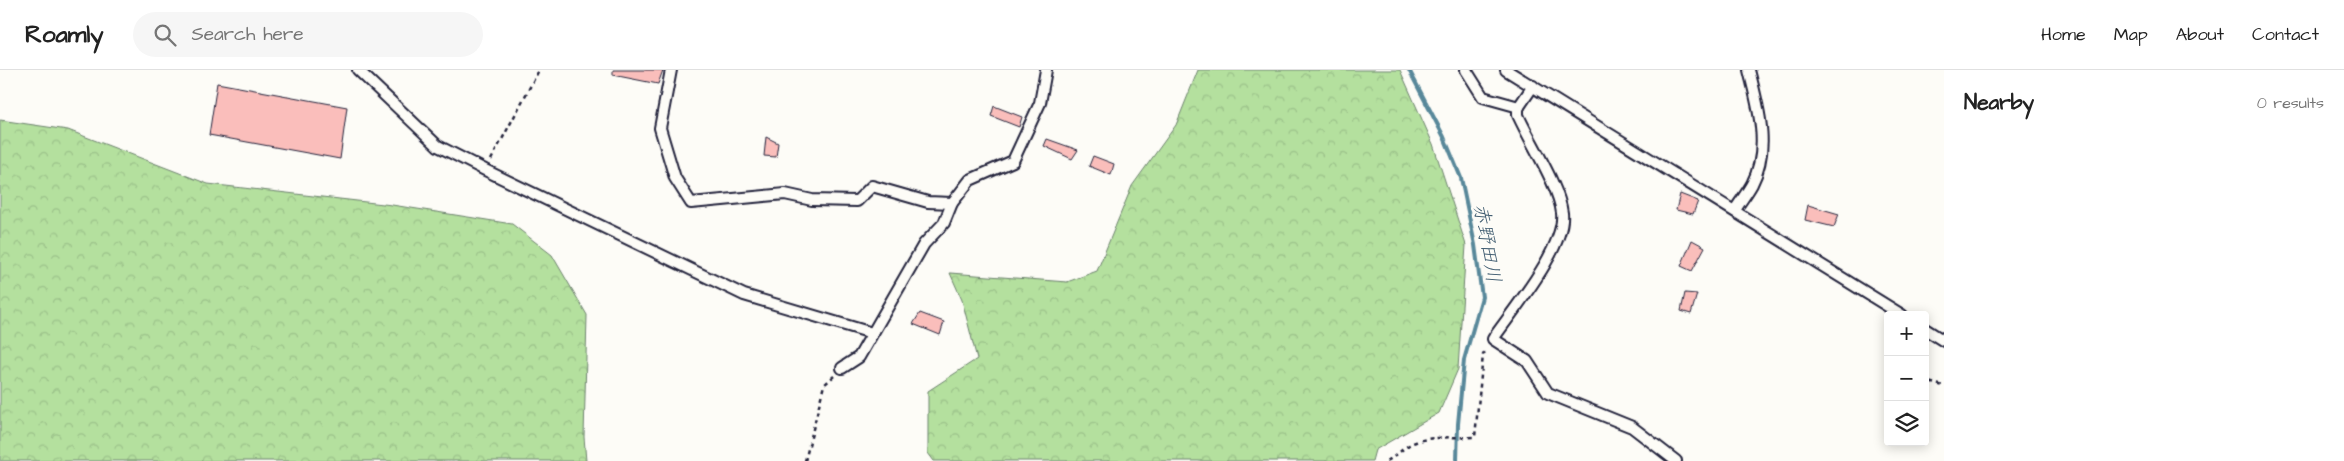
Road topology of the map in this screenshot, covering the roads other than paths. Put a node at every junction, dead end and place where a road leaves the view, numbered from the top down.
1 (358, 70) edge
2 (672, 70) edge
3 (1046, 70) edge
4 (1466, 70) edge
5 (1506, 70) edge
6 (1749, 70) edge
7 (1533, 86) junction
8 (1519, 106) junction
9 (952, 203) junction
10 (1734, 210) junction
11 (1896, 311) edge
12 (1929, 331) edge
13 (872, 333) junction
14 (1944, 340) edge
15 (842, 368) road end
16 (1676, 461) edge

1 - 13 street
2 - 9 street
3 - 9 street
4 - 8 street
5 - 7 street
6 - 10 street
7 - 8 street
7 - 10 street
8 - 16 street
9 - 13 street
10 - 11 street
12 - 14 street
13 - 15 street

